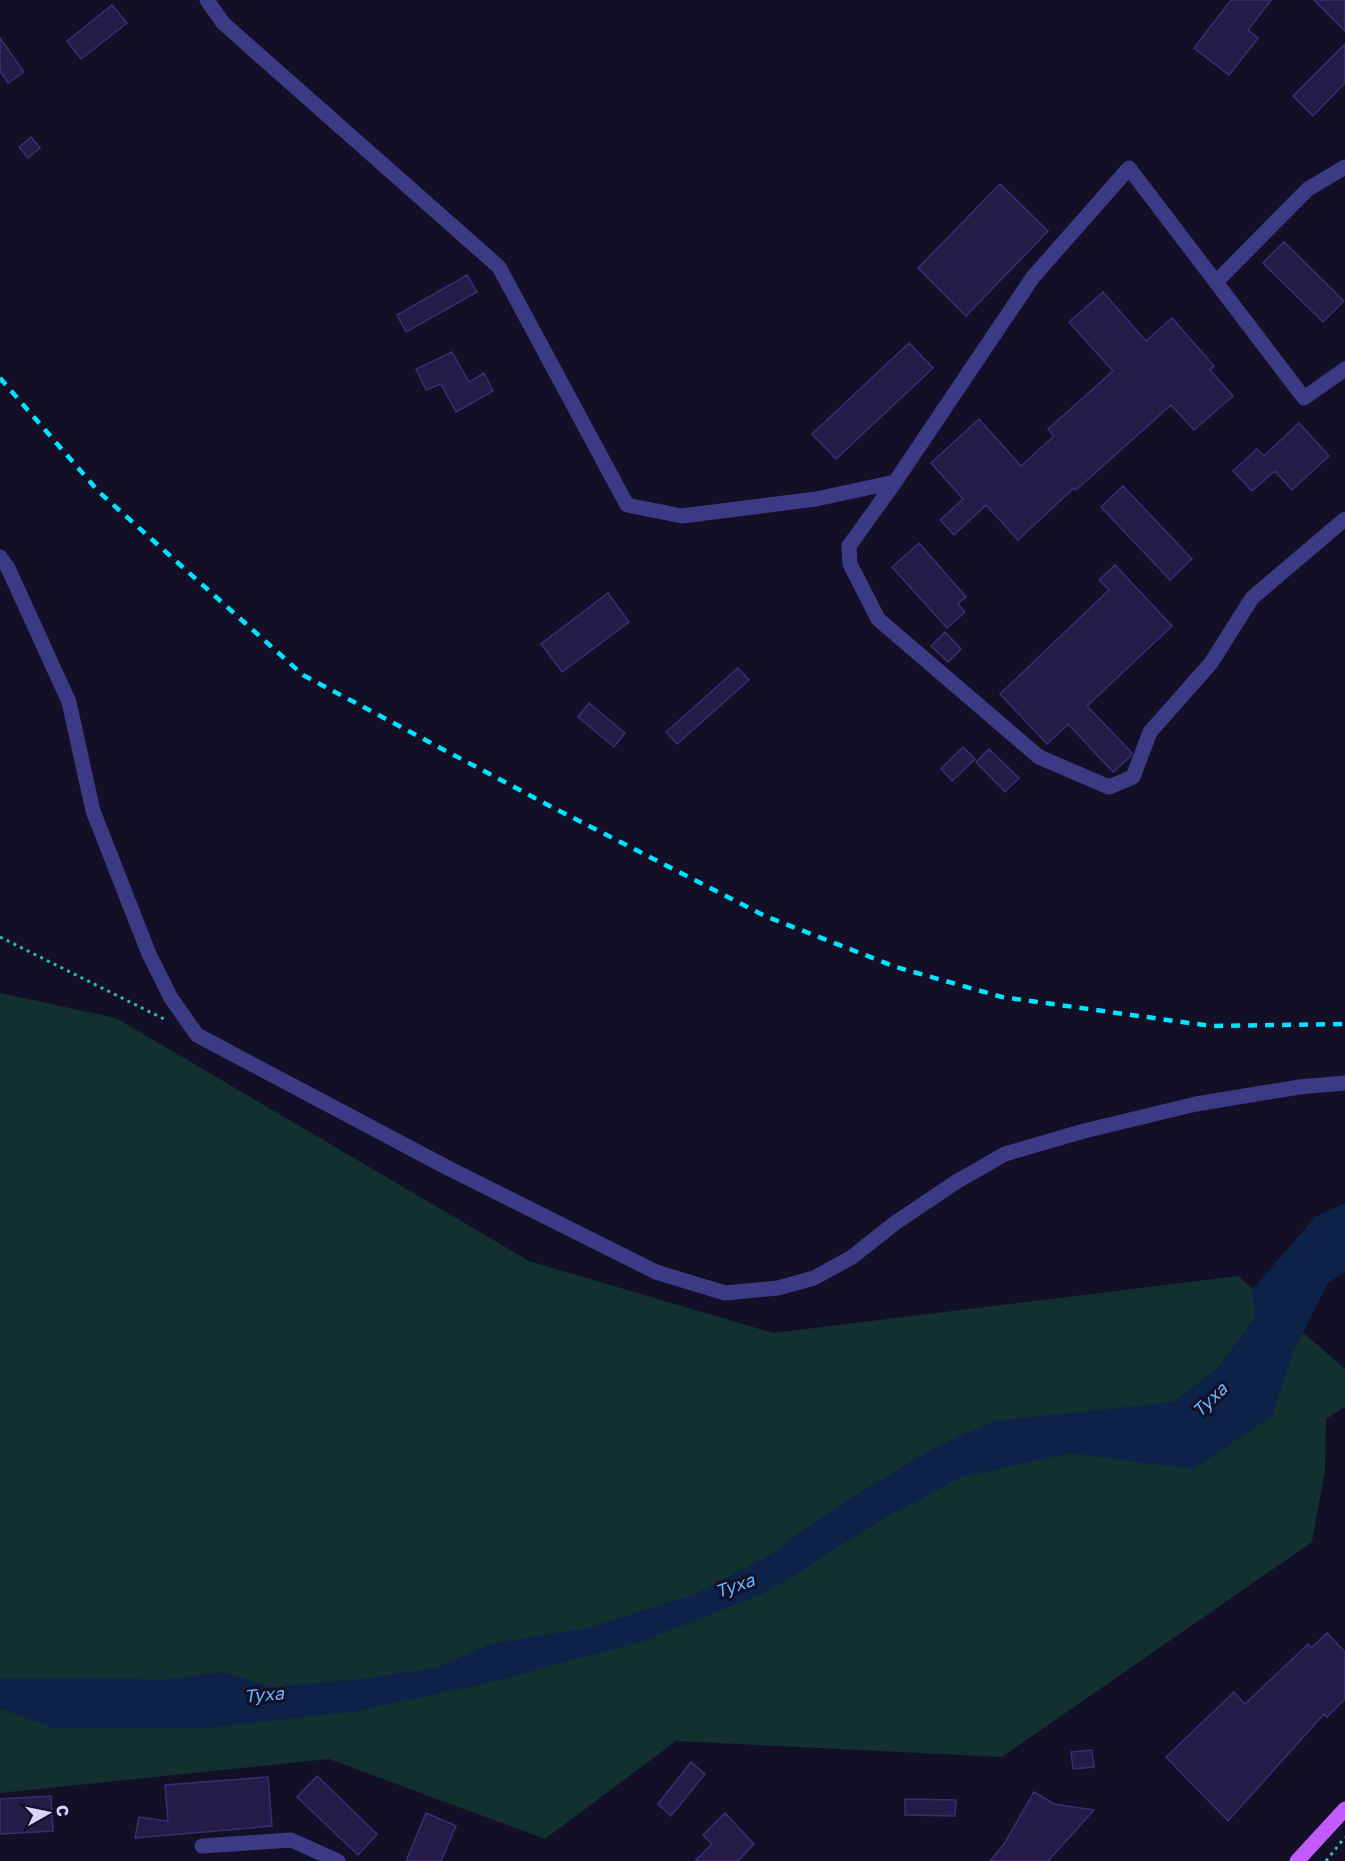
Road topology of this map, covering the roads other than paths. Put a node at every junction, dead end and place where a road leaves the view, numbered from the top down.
1 (207, 0) edge
2 (1345, 167) edge
3 (1216, 282) junction
4 (1345, 369) edge
5 (895, 482) junction
6 (1345, 519) edge
7 (0, 557) edge
8 (1345, 1083) edge
9 (1345, 1809) edge
10 (202, 1846) dead end
11 (338, 1861) edge
12 (1297, 1861) edge

1 - 5 street
2 - 3 street
3 - 4 street
3 - 5 street
5 - 6 street
7 - 8 street
9 - 12 main road
10 - 11 street

